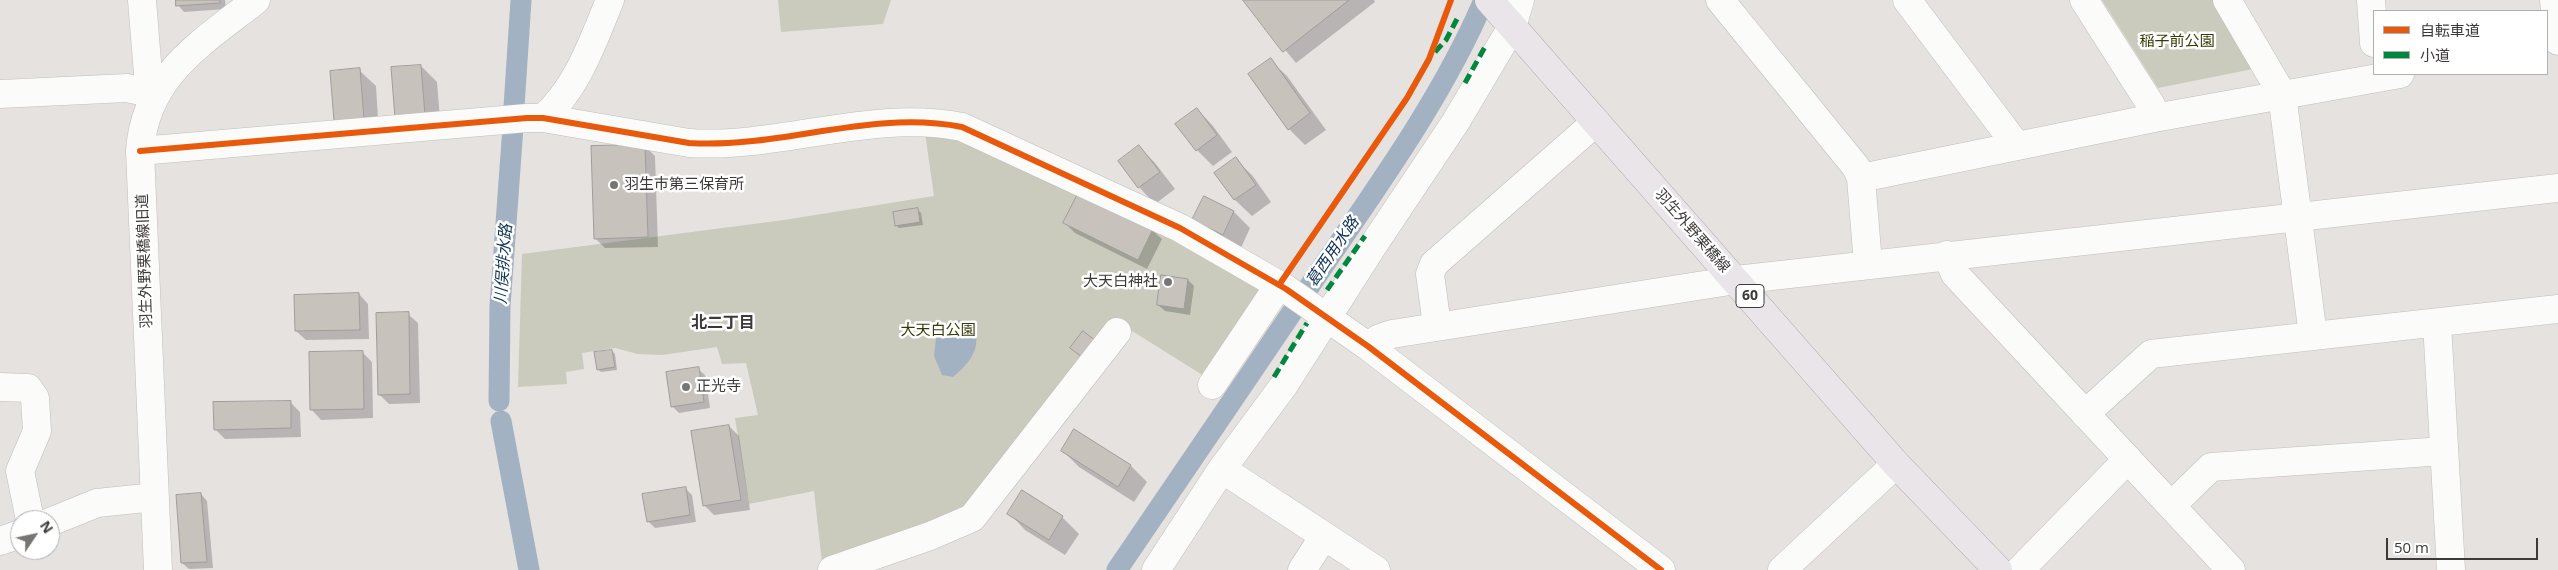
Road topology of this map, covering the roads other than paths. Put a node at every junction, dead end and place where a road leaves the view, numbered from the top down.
1 (142, 0) edge
2 (256, 0) edge
3 (610, 0) edge
4 (1907, 0) edge
5 (2084, 0) edge
6 (2227, 0) edge
7 (2371, 0) edge
8 (2554, 0) edge
9 (1727, 2) edge
10 (1507, 12) edge
11 (2373, 29) edge
12 (2558, 41) edge
13 (2385, 75) edge
14 (0, 94) edge
15 (155, 94) junction
16 (2282, 94) junction
17 (526, 118) junction
18 (2154, 118) junction
19 (1596, 122) junction
20 (2017, 146) junction
21 (140, 151) junction
22 (1861, 178) junction
23 (2558, 188) edge
24 (2298, 217) junction
25 (1947, 256) junction
26 (1868, 264) junction
27 (1736, 280) junction
28 (1282, 287) junction
29 (2558, 309) edge
30 (1323, 314) junction
31 (2437, 323) junction
32 (1437, 326) junction
33 (1117, 332) dead end
34 (2313, 336) junction
35 (1369, 347) junction
36 (1212, 384) dead end
37 (0, 387) edge
38 (2085, 414) junction
39 (2444, 451) junction
40 (2128, 459) junction
41 (1896, 464) junction
42 (1222, 470) junction
43 (154, 497) junction
44 (2172, 505) junction
45 (28, 510) edge
46 (60, 518) edge
47 (1324, 536) junction
48 (158, 570) edge
49 (832, 570) edge
50 (1156, 570) edge
51 (1302, 570) edge
52 (1376, 570) edge
53 (1661, 570) edge
54 (1782, 570) edge
55 (1998, 570) edge
56 (2020, 570) edge
57 (2232, 570) edge
58 (2451, 570) edge

1 - 15 street
2 - 15 street, 羽生外野栗橋線旧道
3 - 17 street
4 - 20 street
5 - 18 street
6 - 16 street
7 - 11 street
8 - 12 street
9 - 22 street
10 - 19 main road, 羽生外野栗橋線 / 60
10 - 30 street
13 - 16 street
14 - 15 street
15 - 21 street, 羽生外野栗橋線旧道
16 - 18 street
16 - 24 street
17 - 21 street
17 - 28 street
18 - 20 street
19 - 27 main road, 羽生外野栗橋線 / 60
19 - 32 street
20 - 22 street
21 - 43 street, 羽生外野栗橋線旧道
22 - 26 street
23 - 24 street
24 - 25 street
24 - 34 street
25 - 26 street
25 - 38 street
26 - 27 street
27 - 32 street
27 - 41 main road, 羽生外野栗橋線 / 60
28 - 30 street
28 - 36 street
29 - 31 street
30 - 35 street
30 - 42 street
31 - 34 street
31 - 39 street
32 - 35 street
33 - 49 street
34 - 38 street
35 - 53 street
37 - 45 street
38 - 40 street
39 - 44 street
39 - 58 street
40 - 44 street
40 - 56 street
41 - 54 street
41 - 55 main road, 羽生外野栗橋線 / 60
42 - 47 street
42 - 50 street
43 - 46 street
43 - 48 street, 羽生外野栗橋線旧道
44 - 57 street
47 - 51 street
47 - 52 street

